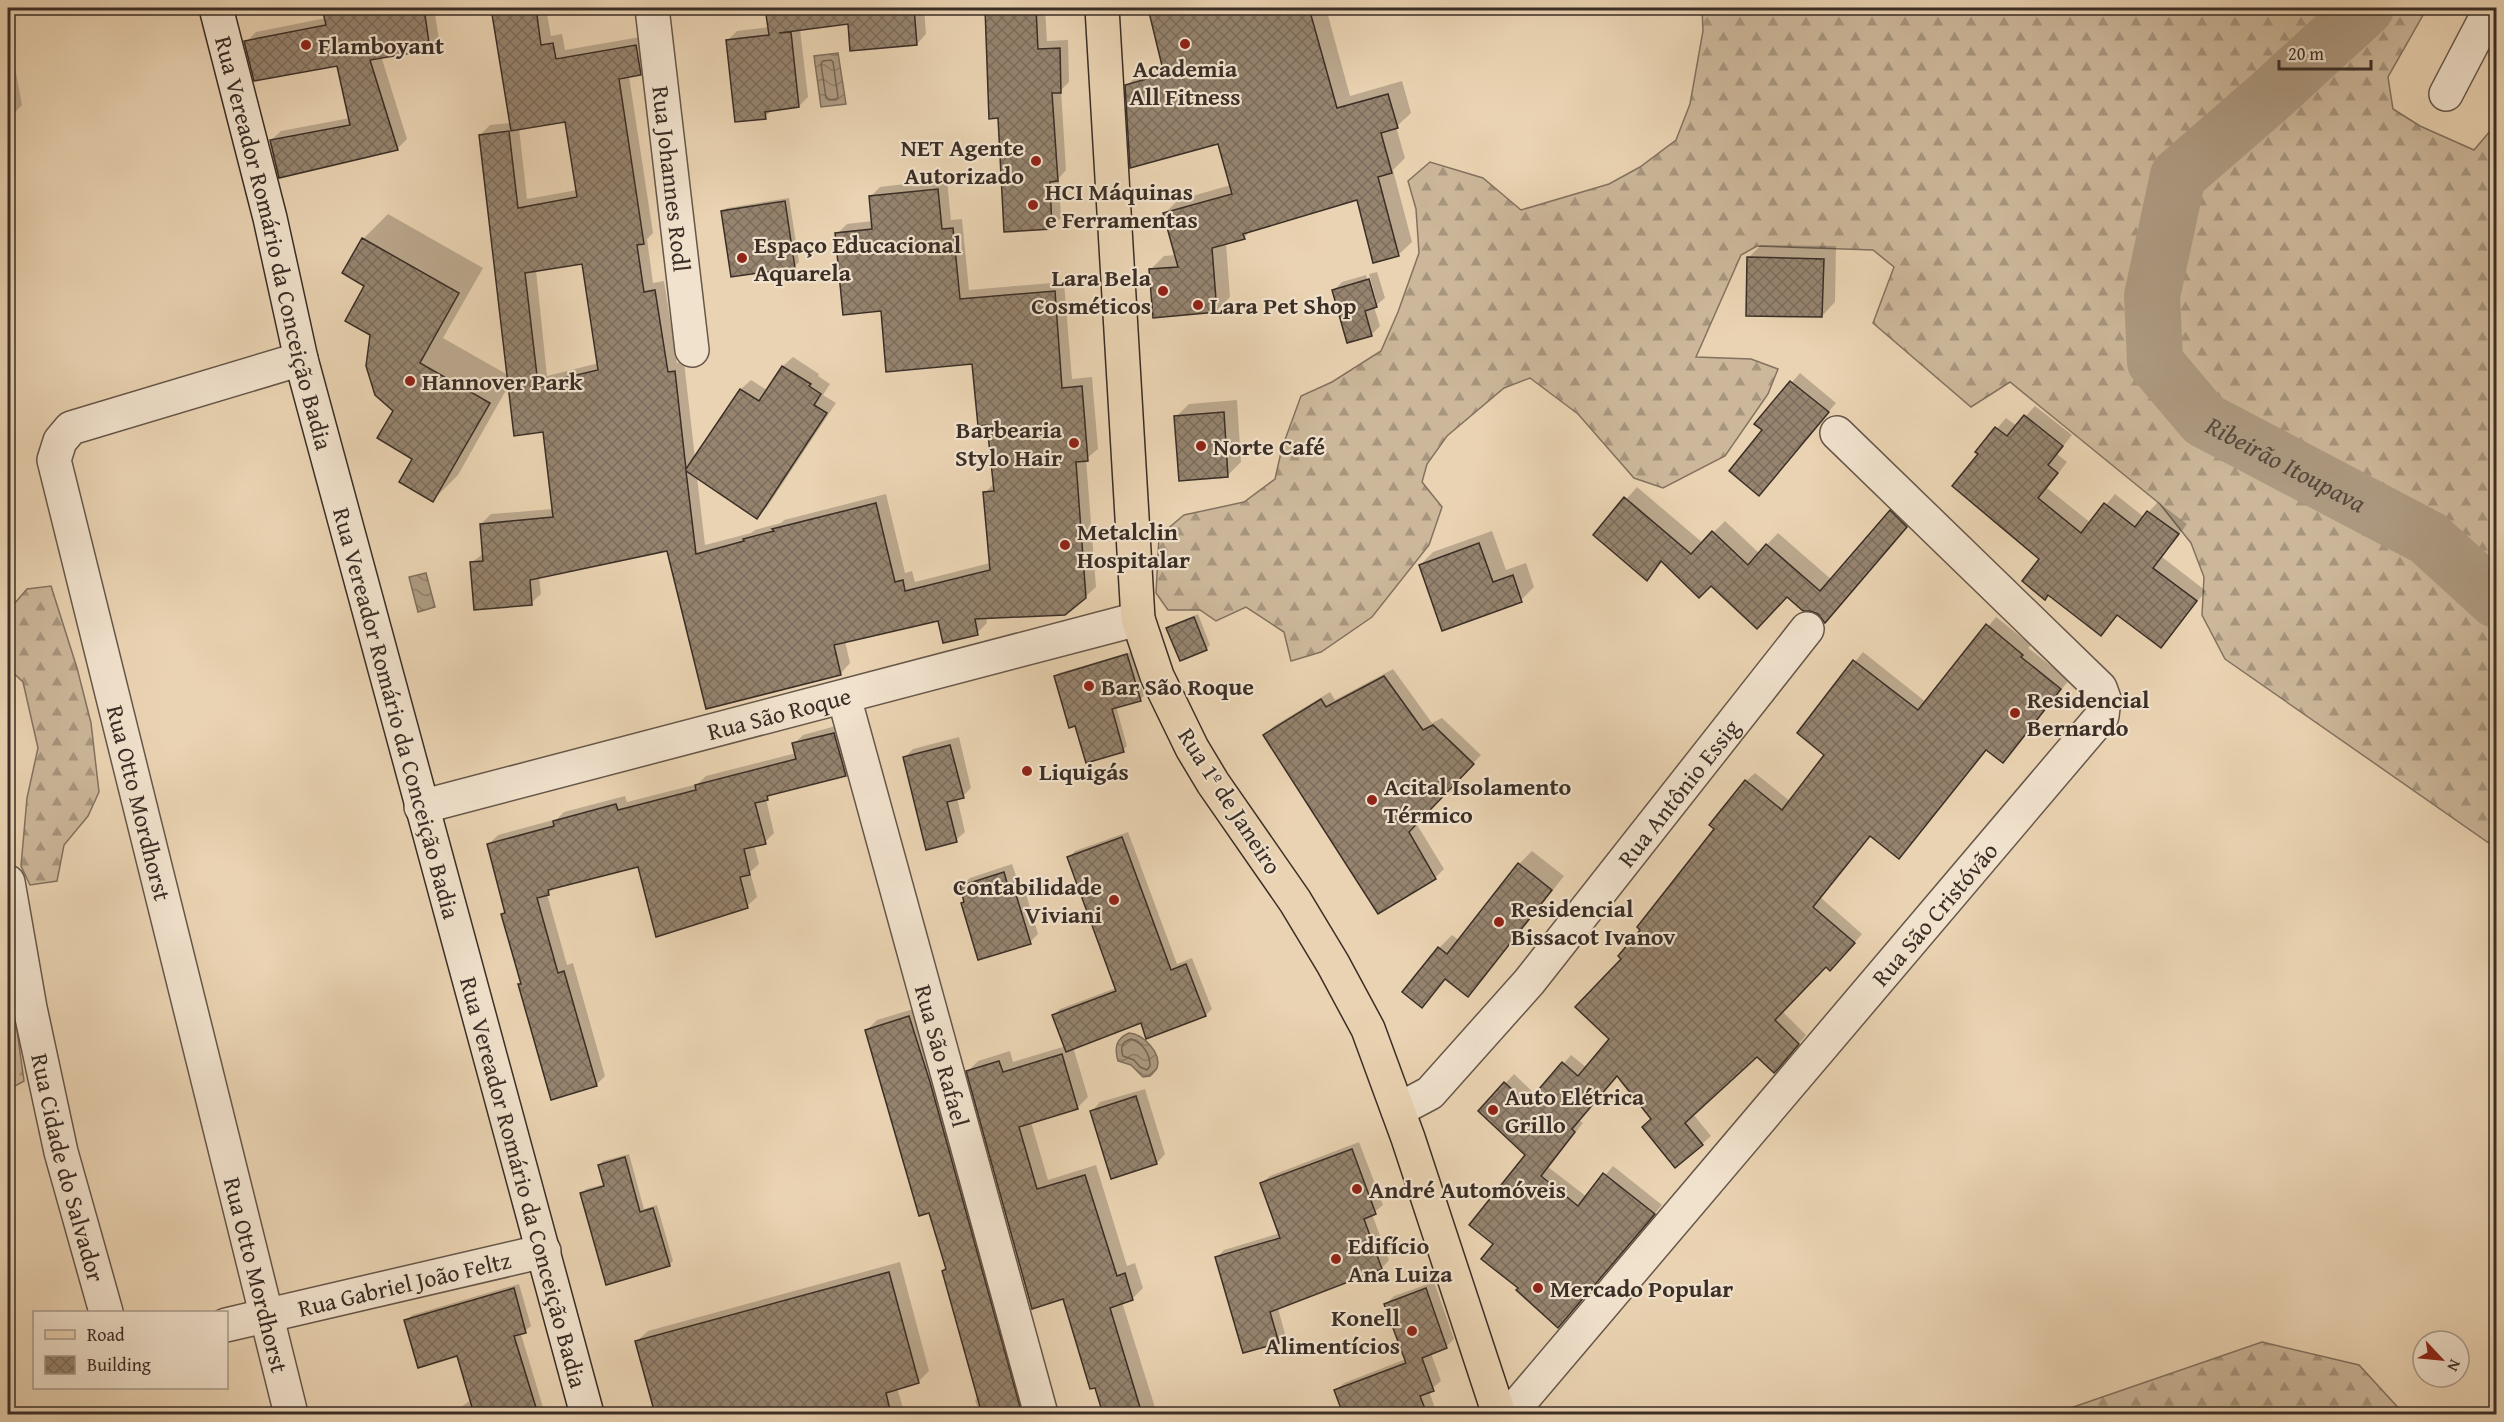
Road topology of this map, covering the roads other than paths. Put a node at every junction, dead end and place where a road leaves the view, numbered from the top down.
1 (216, 8) edge
2 (652, 8) edge
3 (1102, 8) edge
4 (2491, 8) edge
5 (2446, 94) dead end
6 (692, 350) dead end
7 (301, 359) junction
8 (1837, 433) dead end
9 (1138, 619) junction
10 (1807, 629) dead end
11 (844, 697) junction
12 (421, 807) junction
13 (8, 882) edge
14 (1398, 1110) junction
15 (544, 1251) junction
16 (106, 1311) edge
17 (266, 1316) junction
18 (228, 1325) edge
19 (291, 1414) edge
20 (587, 1414) edge
21 (1041, 1414) edge
22 (1499, 1414) edge
23 (1510, 1414) edge

1 - 7 street, Rua Vereador Romário da Conceição Badia
2 - 6 street, Rua Johannes Rodl
3 - 9 main road, Rua 1º de Janeiro
4 - 5 street
7 - 12 street, Rua Vereador Romário da Conceição Badia
7 - 17 street, Rua Otto Mordhorst
8 - 23 street, Rua São Cristóvão
9 - 11 street, Rua São Roque
9 - 14 main road, Rua 1º de Janeiro
10 - 14 street, Rua Antônio Essig
11 - 12 street, Rua São Roque
11 - 21 street, Rua São Rafael
12 - 15 street, Rua Vereador Romário da Conceição Badia
13 - 16 street, Rua Cidade do Salvador
14 - 22 main road, Rua 1º de Janeiro
15 - 17 street, Rua Gabriel João Feltz
15 - 20 street, Rua Vereador Romário da Conceição Badia
17 - 18 street
17 - 19 street, Rua Otto Mordhorst

